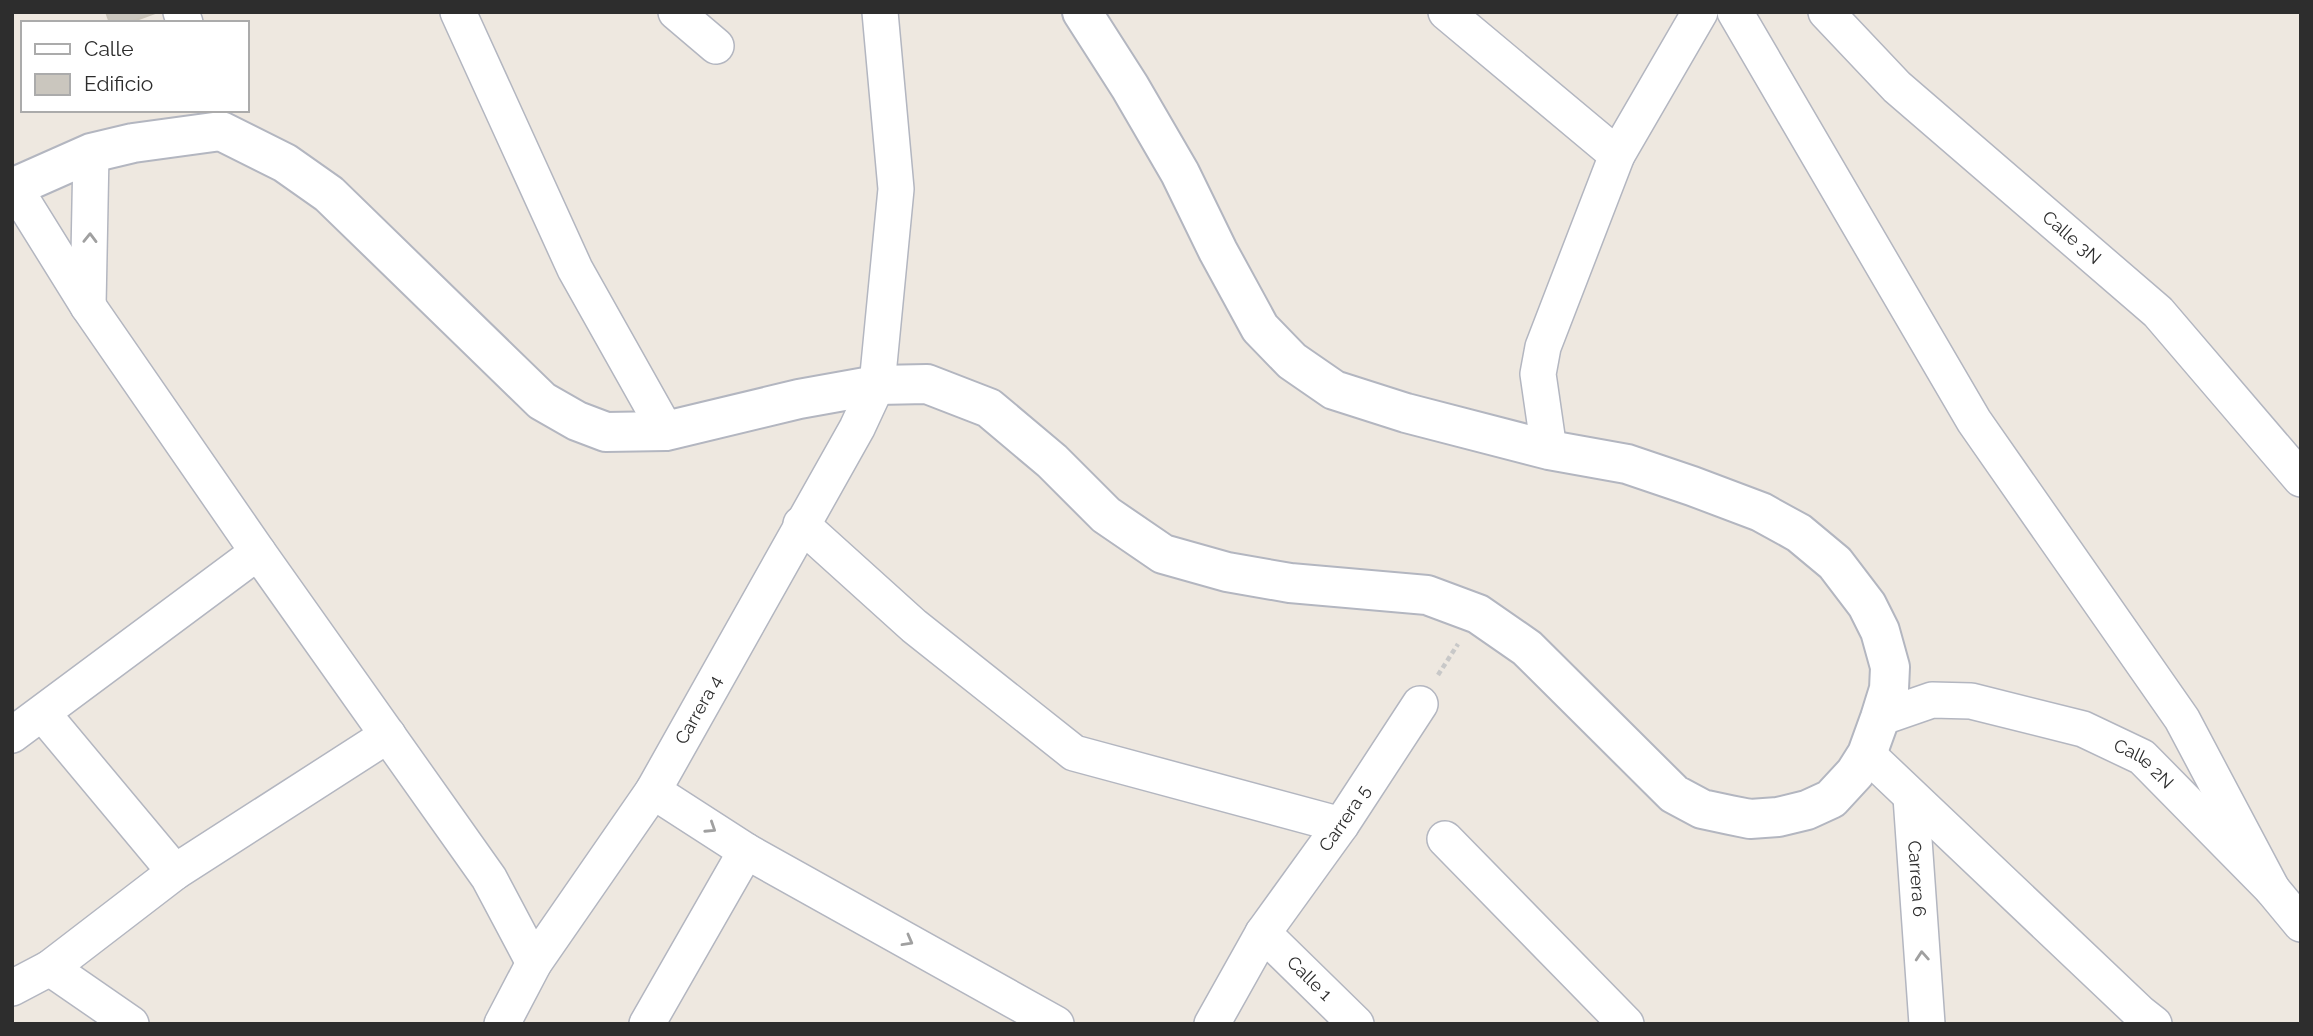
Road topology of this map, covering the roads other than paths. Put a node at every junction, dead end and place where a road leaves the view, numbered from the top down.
1 (458, 12) edge
2 (676, 12) edge
3 (880, 12) edge
4 (1082, 12) edge
5 (1446, 12) edge
6 (1700, 12) edge
7 (1735, 12) edge
8 (1826, 12) edge
9 (716, 46) dead end
10 (219, 120) edge
11 (91, 153) junction
12 (1617, 155) junction
13 (13, 188) edge
14 (89, 306) junction
15 (877, 385) junction
16 (666, 431) junction
17 (1549, 450) junction
18 (2300, 478) edge
19 (801, 524) junction
20 (258, 552) junction
21 (1420, 704) road end
22 (43, 714) junction
23 (1880, 718) junction
24 (12, 735) edge
25 (388, 735) junction
26 (1867, 754) junction
27 (653, 791) junction
28 (1911, 797) junction
29 (1341, 825) junction
30 (1445, 839) dead end
31 (746, 851) junction
32 (175, 872) junction
33 (2272, 889) junction
34 (2301, 923) edge
35 (1263, 933) junction
36 (534, 963) junction
37 (50, 968) junction
38 (12, 988) edge
39 (2145, 1020) edge
40 (131, 1024) edge
41 (502, 1024) edge
42 (647, 1024) edge
43 (1056, 1024) edge
44 (1212, 1024) edge
45 (1356, 1024) edge
46 (1626, 1024) edge
47 (1927, 1024) edge

1 - 16 street
2 - 9 street
3 - 15 street
4 - 17 main road
5 - 12 street
6 - 12 street
7 - 33 street
8 - 18 street, Calle 3N
10 - 11 main road
10 - 16 main road
11 - 13 main road
14 -> 11 street
12 - 17 street
13 - 14 street
14 - 20 street
15 - 16 main road
15 - 19 street, Carrera 4
15 - 26 main road
17 - 23 main road
19 - 27 street, Carrera 4
19 - 29 street
20 - 22 street
20 - 25 street
21 - 29 street, Carrera 5
22 - 24 street
22 - 32 street
23 - 26 main road
23 - 33 street, Calle 2N
25 - 32 street
25 - 36 street
26 - 28 street
27 -> 31 street
27 - 36 street, Carrera 4
28 - 39 street
47 -> 28 street, Carrera 6
29 - 35 street, Carrera 5
30 - 46 street
31 - 42 street
31 -> 43 street
32 - 37 street
33 - 34 street, Calle 2N
35 - 44 street, Carrera 5
35 - 45 street, Calle 1
36 - 41 street, Carrera 4
37 - 38 street
37 - 40 street

